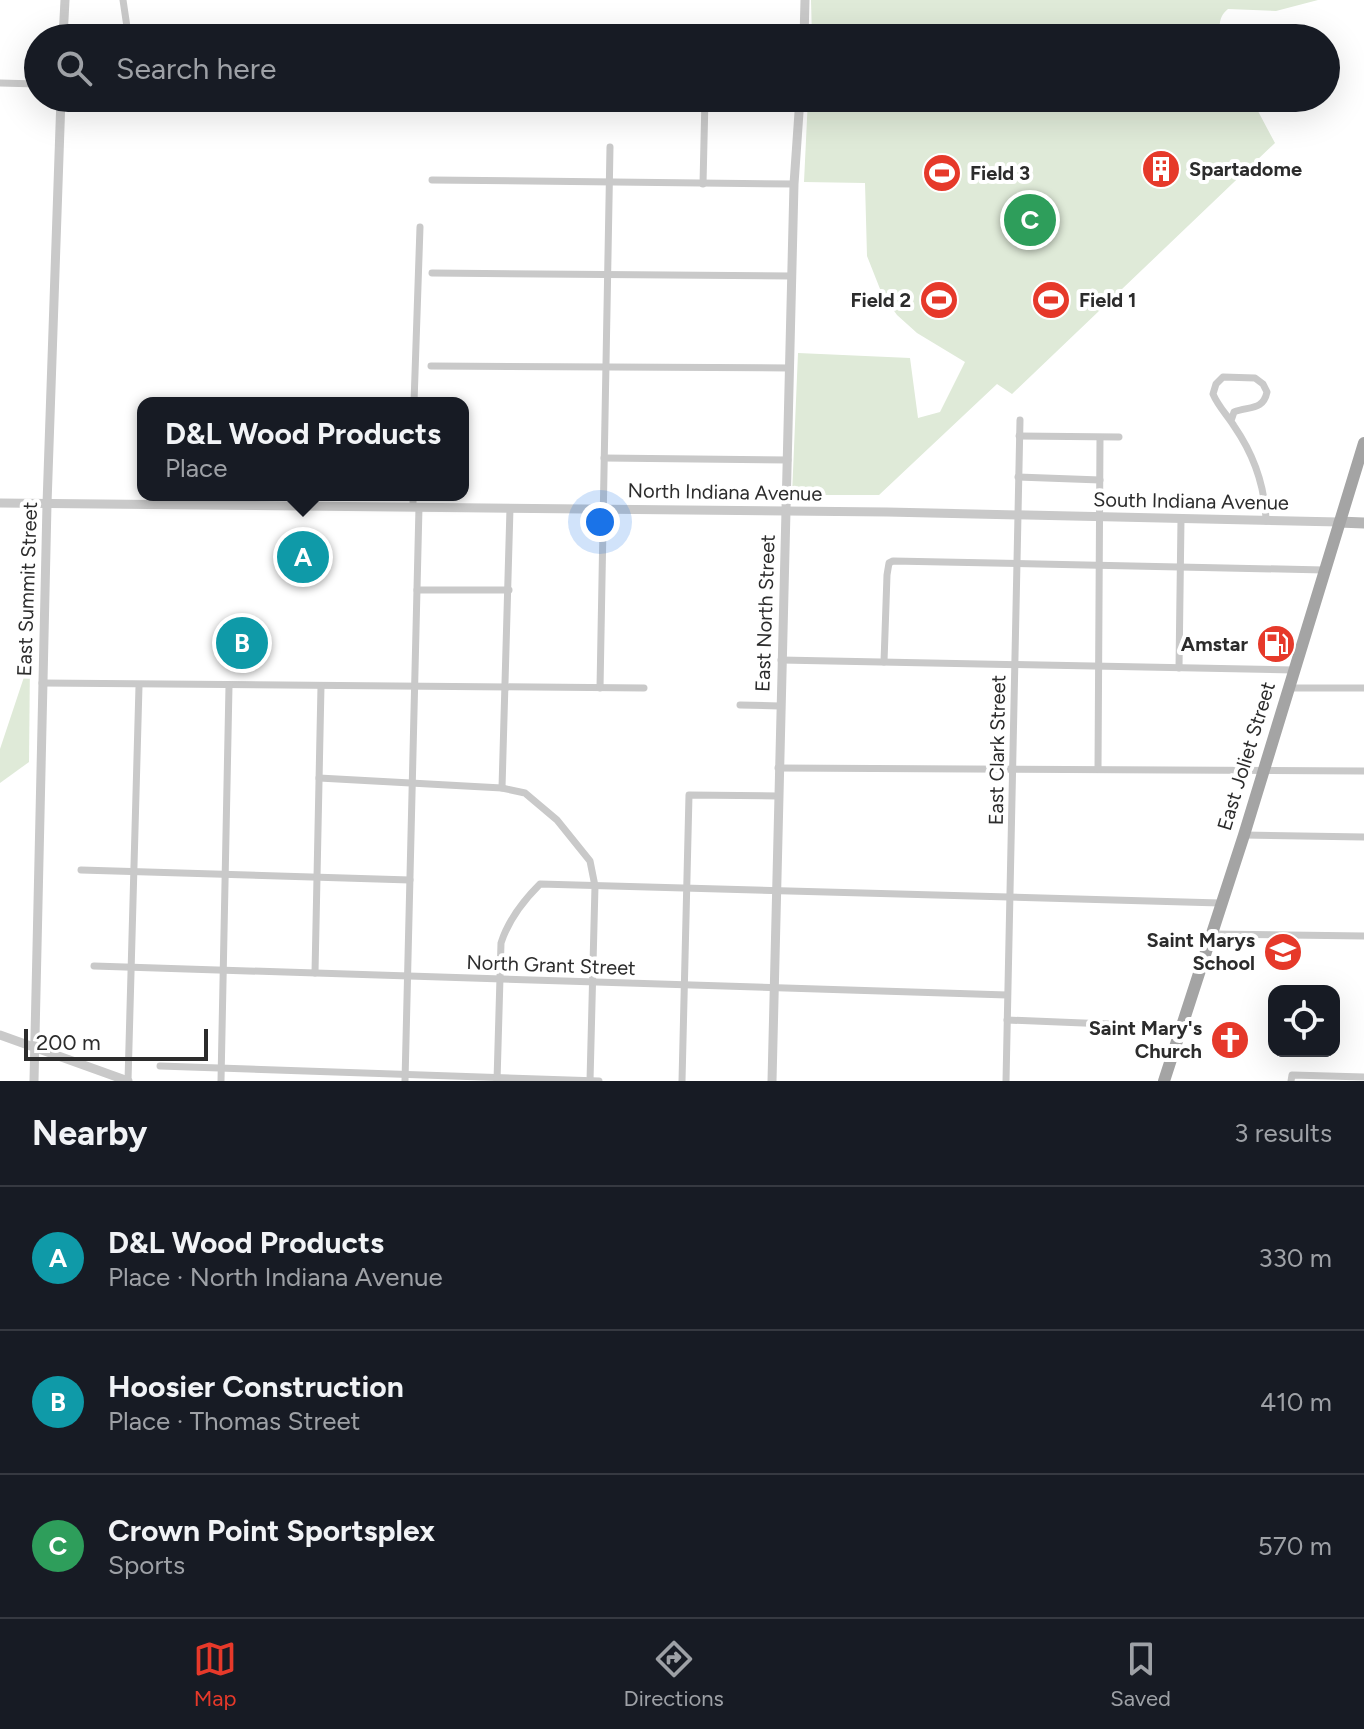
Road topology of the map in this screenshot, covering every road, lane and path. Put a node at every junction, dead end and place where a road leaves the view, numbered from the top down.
1 (65, 0) edge
2 (123, 0) edge
3 (805, 0) edge
4 (64, 24) edge
5 (127, 24) edge
6 (804, 24) edge
7 (0, 83) edge
8 (24, 84) edge
9 (61, 112) edge
10 (705, 112) edge
11 (799, 112) edge
12 (610, 147) dead end
13 (432, 180) dead end
14 (610, 182) junction
15 (703, 184) junction
16 (794, 184) junction
17 (420, 227) dead end
18 (432, 273) dead end
19 (607, 275) junction
20 (791, 276) junction
21 (431, 366) dead end
22 (606, 366) junction
23 (790, 368) junction
24 (414, 397) edge
25 (1020, 420) dead end
26 (1231, 421) junction
27 (1019, 436) junction
28 (1119, 437) dead end
29 (1100, 438) junction
30 (1364, 443) edge
31 (604, 458) junction
32 (788, 460) junction
33 (1018, 477) junction
34 (1100, 480) junction
35 (414, 501) edge
36 (0, 503) edge
37 (47, 504) junction
38 (416, 507) junction
39 (510, 508) junction
40 (603, 509) junction
41 (786, 511) junction
42 (1018, 515) junction
43 (1100, 517) junction
44 (1181, 519) junction
45 (1266, 521) junction
46 (1339, 522) junction
47 (1364, 523) edge
48 (1017, 563) junction
49 (1099, 564) junction
50 (1181, 566) junction
51 (1324, 570) junction
52 (417, 590) junction
53 (509, 590) junction
54 (781, 660) junction
55 (884, 662) junction
56 (1014, 665) junction
57 (1098, 666) junction
58 (1179, 668) junction
59 (1293, 670) junction
60 (42, 683) junction
61 (139, 686) junction
62 (229, 686) junction
63 (321, 686) junction
64 (415, 686) junction
65 (507, 687) junction
66 (600, 688) junction
67 (644, 688) dead end
68 (1287, 688) junction
69 (1364, 688) edge
70 (740, 705) dead end
71 (780, 706) junction
72 (778, 768) junction
73 (1012, 769) junction
74 (1098, 769) junction
75 (1262, 770) junction
76 (1364, 771) edge
77 (319, 778) junction
78 (412, 784) junction
79 (502, 788) junction
80 (778, 796) junction
81 (1244, 835) junction
82 (1364, 837) edge
83 (81, 870) dead end
84 (134, 871) junction
85 (226, 875) junction
86 (317, 877) junction
87 (410, 880) junction
88 (595, 886) junction
89 (688, 888) junction
90 (776, 891) junction
91 (1009, 898) junction
92 (1220, 903) junction
93 (1210, 934) junction
94 (1364, 936) edge
95 (94, 966) dead end
96 (131, 967) junction
97 (224, 970) junction
98 (315, 973) junction
99 (407, 976) junction
100 (500, 979) junction
101 (592, 982) junction
102 (685, 985) junction
103 (773, 988) junction
104 (1007, 995) junction
105 (1007, 1020) junction
106 (1181, 1027) junction
107 (0, 1035) edge
108 (35, 1048) junction
109 (160, 1066) dead end
110 (221, 1068) junction
111 (314, 1071) junction
112 (1364, 1077) edge
113 (405, 1078) edge
114 (1292, 1078) edge
115 (497, 1079) edge
116 (34, 1081) edge
117 (128, 1081) edge
118 (221, 1081) edge
119 (313, 1081) edge
120 (590, 1081) edge
121 (599, 1081) edge
122 (682, 1081) edge
123 (772, 1081) edge
124 (1006, 1081) edge
125 (1164, 1081) edge

1 - 4 street
2 - 5 street
3 - 6 street
7 - 8 street
9 - 37 street, East Summit Street
10 - 15 street
11 - 16 street, East North Street
12 - 14 street
13 - 14 street
14 - 15 street
14 - 19 street
15 - 16 street
16 - 20 street, East North Street
17 - 24 street
18 - 19 street
19 - 20 street
19 - 22 street
20 - 23 street, East North Street
21 - 22 street
22 - 23 street
22 - 31 street
23 - 32 street, East North Street
25 - 27 street, East Clark Street
26 - 26 street
26 - 45 street
27 - 29 street
27 - 33 street, East Clark Street
28 - 29 street
29 - 34 street
30 - 46 main road, East Joliet Street
31 - 32 street
31 - 40 street
32 - 41 street, East North Street
33 - 34 street
33 - 42 street, East Clark Street
34 - 43 street
35 - 38 street
36 - 37 street, North Indiana Avenue
37 - 38 street, North Indiana Avenue
37 - 60 street, East Summit Street
38 - 39 street, North Indiana Avenue
38 - 52 street
39 - 40 street, North Indiana Avenue
39 - 53 street
40 - 41 street, North Indiana Avenue
40 - 66 street
41 - 42 street, North Indiana Avenue
41 - 54 street, East North Street
42 - 43 street, South Indiana Avenue
42 - 48 street, East Clark Street
43 - 44 street, South Indiana Avenue
43 - 49 street
44 - 45 street, South Indiana Avenue
44 - 50 street
45 - 46 street, South Indiana Avenue
46 - 47 main road, South Indiana Avenue
46 - 51 main road, East Joliet Street
48 - 49 street
48 - 55 street
48 - 56 street, East Clark Street
49 - 50 street
49 - 57 street
50 - 51 street
50 - 58 street
51 - 59 main road, East Joliet Street
52 - 53 street
52 - 64 street
53 - 65 street
54 - 55 street
54 - 71 street, East North Street
55 - 56 street
56 - 57 street
56 - 73 street, East Clark Street
57 - 58 street
57 - 74 street
58 - 59 street
59 - 68 main road, East Joliet Street
60 - 61 street
60 - 108 street, East Summit Street
61 - 62 street
61 - 84 street
62 - 63 street
62 - 85 street
63 - 64 street
63 - 77 street
64 - 65 street
64 - 78 street
65 - 66 street
65 - 79 street
66 - 67 street
68 - 69 street
68 - 75 main road, East Joliet Street
70 - 71 street
71 - 72 street, East North Street
72 - 73 street
72 - 80 street, East North Street
73 - 74 street
73 - 91 street, East Clark Street
74 - 75 street
75 - 76 street
75 - 81 main road, East Joliet Street
77 - 78 street
77 - 86 street
78 - 79 street
78 - 87 street
79 - 88 street
80 - 89 street
80 - 90 street, East North Street
81 - 82 street
81 - 92 main road, East Joliet Street
83 - 84 street
84 - 85 street
84 - 96 street
85 - 86 street
85 - 97 street
86 - 87 street
86 - 98 street
87 - 99 street
88 - 89 street
88 - 100 street
88 - 101 street
89 - 90 street
89 - 102 street
90 - 91 street
90 - 103 street, East North Street
91 - 92 street
91 - 104 street, East Clark Street
92 - 93 main road, East Joliet Street
93 - 94 street
93 - 106 main road, East Joliet Street
95 - 96 street, North Grant Street
96 - 97 street, North Grant Street
96 - 117 street
97 - 98 street, North Grant Street
97 - 110 street
98 - 99 street, North Grant Street
99 - 100 street, North Grant Street
99 - 113 street
100 - 101 street, North Grant Street
100 - 115 street
101 - 102 street, North Grant Street
101 - 120 street
102 - 103 street, North Grant Street
102 - 122 street
103 - 104 street, North Grant Street
103 - 123 street, East North Street
104 - 105 street, East Clark Street
105 - 106 street
105 - 124 street, East Clark Street
106 - 125 main road, East Joliet Street
107 - 108 street
108 - 116 street, East Summit Street
108 - 117 street
109 - 110 street
110 - 111 street
110 - 118 street
111 - 113 street
111 - 119 street
112 - 114 street
113 - 115 street
115 - 120 street
120 - 121 street

